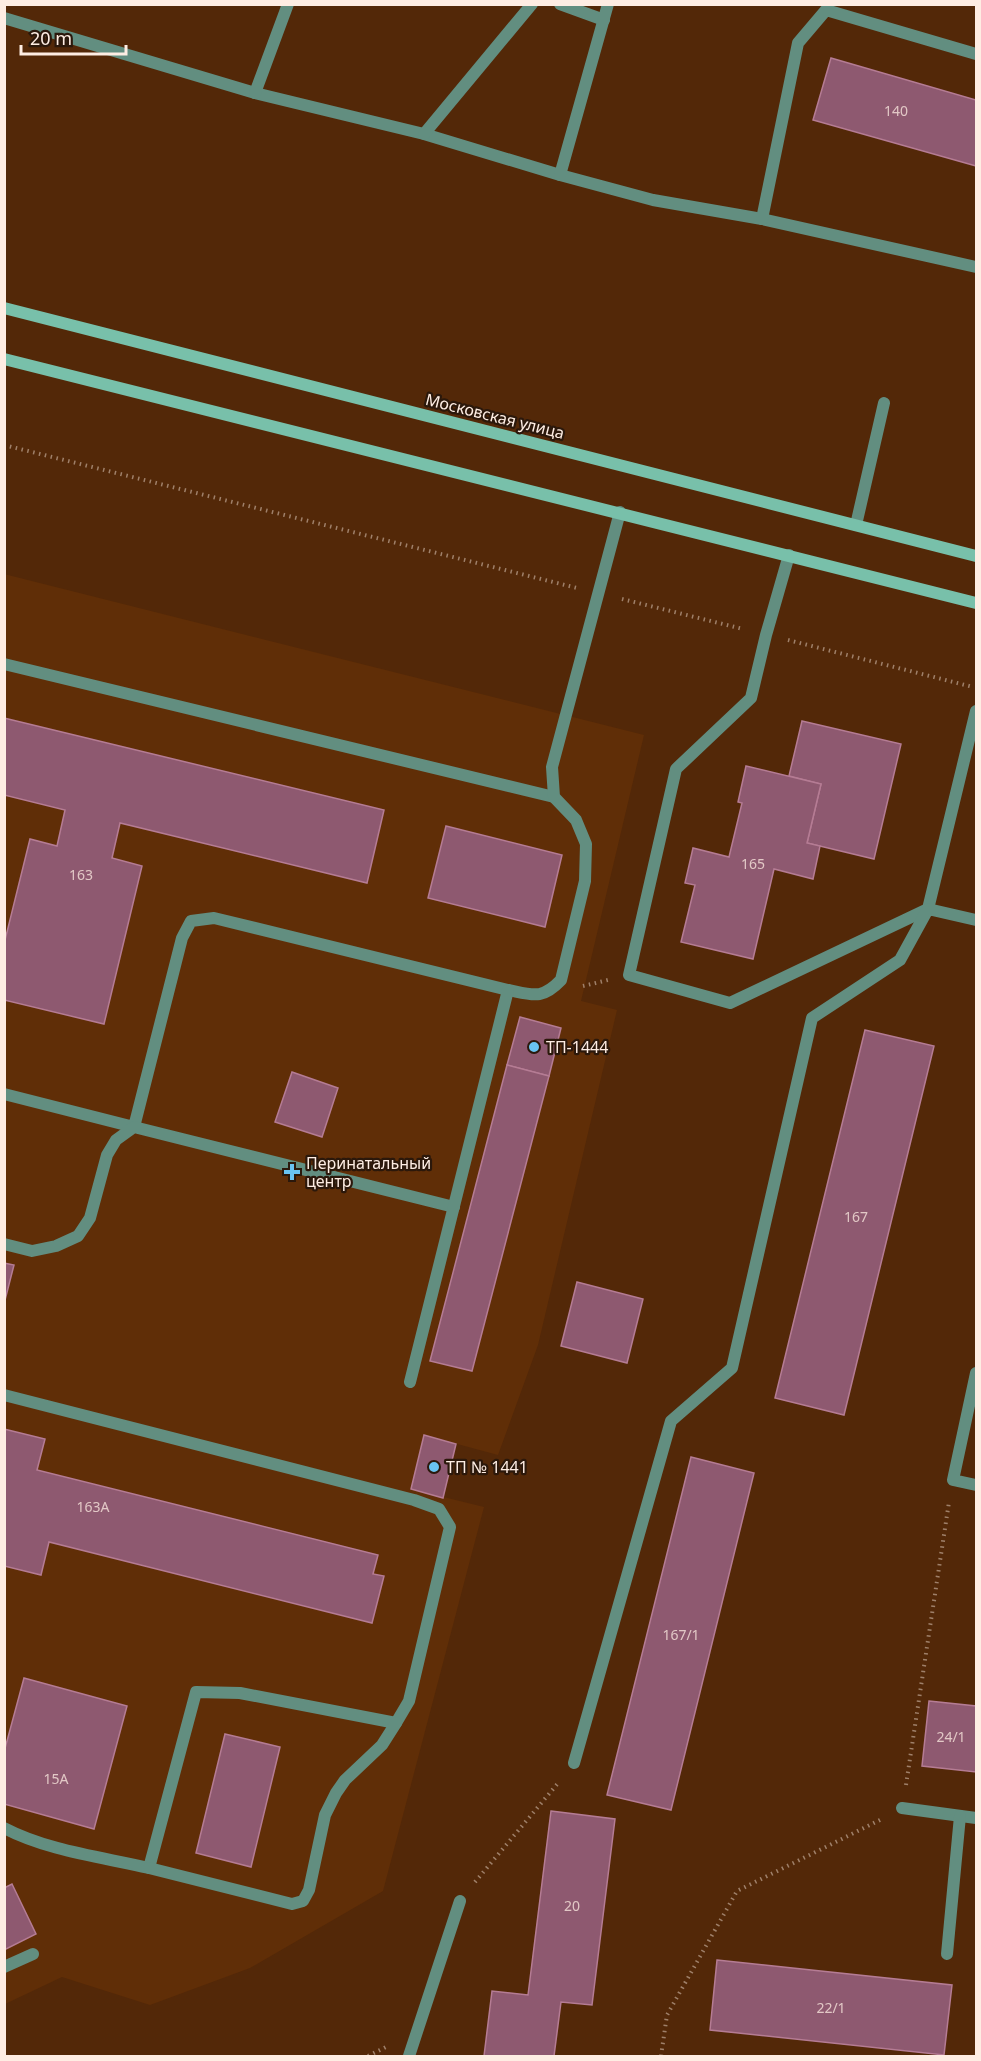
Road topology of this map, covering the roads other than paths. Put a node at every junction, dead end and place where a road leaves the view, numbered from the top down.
1 (288, 4) edge
2 (532, 4) edge
3 (560, 4) edge
4 (608, 4) edge
5 (827, 7) edge
6 (4, 18) edge
7 (604, 20) junction
8 (976, 54) edge
9 (255, 93) junction
10 (424, 134) junction
11 (560, 175) junction
12 (762, 219) junction
13 (976, 267) edge
14 (4, 308) edge
15 (4, 359) edge
16 (884, 403) dead end
17 (620, 512) junction
18 (856, 525) junction
19 (789, 555) junction
20 (976, 556) edge
21 (976, 603) edge
22 (4, 664) edge
23 (976, 711) edge
24 (554, 797) junction
25 (928, 909) junction
26 (976, 920) edge
27 (508, 990) junction
28 (4, 1094) edge
29 (134, 1127) junction
30 (454, 1207) junction
31 (4, 1244) edge
32 (976, 1373) edge
33 (410, 1382) dead end
34 (4, 1395) edge
35 (976, 1485) edge
36 (396, 1723) junction
37 (574, 1762) road end
38 (902, 1808) road end
39 (960, 1816) junction
40 (976, 1818) edge
41 (4, 1828) edge
42 (149, 1868) junction
43 (459, 1901) road end
44 (33, 1954) dead end
45 (947, 1954) dead end
46 (4, 1967) edge
47 (409, 2056) edge

1 - 9 lane
2 - 10 lane
3 - 7 lane
4 - 7 lane
5 - 8 lane
5 - 12 lane
6 - 9 lane
7 - 11 lane
9 - 10 lane
10 - 11 lane
11 - 12 lane
12 - 13 lane
14 - 18 main road, Московская улица
15 - 17 main road
16 - 18 lane
17 - 19 main road
17 - 24 lane
18 - 20 main road, Московская улица
19 - 21 main road
19 - 25 lane
22 - 24 lane
23 - 25 lane
24 - 27 lane
25 - 26 lane
25 - 37 lane
27 - 29 lane
27 - 30 lane
28 - 29 lane
29 - 30 lane
29 - 31 lane
30 - 33 lane
32 - 35 lane
34 - 36 lane
36 - 42 lane
36 - 42 lane
38 - 39 lane
39 - 40 lane
39 - 45 lane
41 - 42 lane
43 - 47 lane
44 - 46 lane

